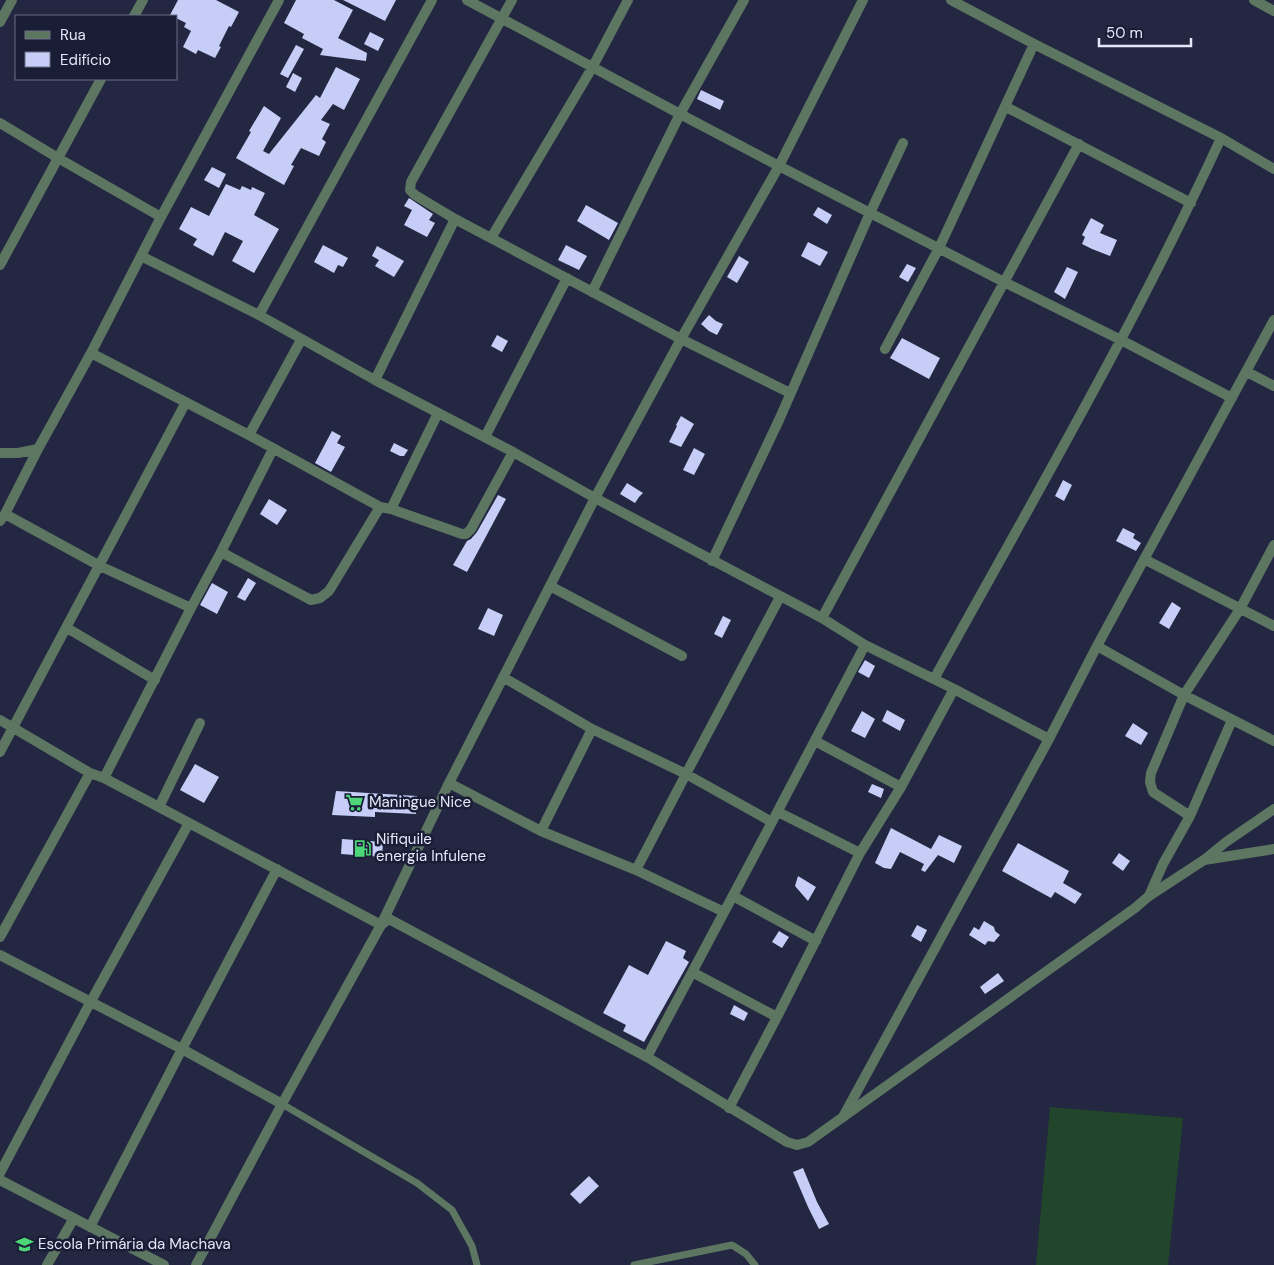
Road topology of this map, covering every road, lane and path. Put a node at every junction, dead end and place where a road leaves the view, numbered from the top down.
1 (12, 0) edge
2 (143, 0) edge
3 (279, 0) edge
4 (432, 0) edge
5 (467, 0) edge
6 (512, 0) edge
7 (628, 0) edge
8 (863, 0) edge
9 (951, 0) edge
10 (1254, 0) edge
11 (742, 1) edge
12 (1274, 10) edge
13 (135, 15) edge
14 (502, 19) junction
15 (0, 22) edge
16 (1034, 44) junction
17 (592, 68) junction
18 (100, 80) edge
19 (1006, 107) junction
20 (680, 114) junction
21 (0, 123) edge
22 (1222, 138) junction
23 (903, 143) dead end
24 (1079, 144) junction
25 (58, 158) junction
26 (779, 166) junction
27 (1274, 169) edge
28 (1191, 203) junction
29 (870, 213) junction
30 (161, 217) junction
31 (455, 219) junction
32 (491, 238) junction
33 (939, 248) junction
34 (141, 256) junction
35 (0, 265) edge
36 (567, 278) junction
37 (1004, 282) junction
38 (592, 292) junction
39 (259, 315) junction
40 (1274, 320) edge
41 (681, 339) junction
42 (301, 340) junction
43 (1121, 340) junction
44 (884, 349) dead end
45 (91, 353) junction
46 (1247, 372) junction
47 (375, 380) junction
48 (1274, 386) edge
49 (790, 393) junction
50 (1232, 398) junction
51 (186, 402) junction
52 (438, 413) junction
53 (249, 435) junction
54 (485, 438) junction
55 (38, 449) junction
56 (273, 449) junction
57 (513, 452) junction
58 (0, 453) edge
59 (595, 498) junction
60 (380, 507) junction
61 (391, 509) junction
62 (2, 517) edge
63 (1274, 545) edge
64 (221, 552) junction
65 (1144, 559) junction
66 (712, 561) junction
67 (100, 566) junction
68 (550, 586) junction
69 (780, 597) junction
70 (191, 608) junction
71 (1240, 609) junction
72 (822, 618) junction
73 (1274, 626) edge
74 (67, 628) junction
75 (865, 645) junction
76 (1097, 646) junction
77 (682, 656) dead end
78 (503, 677) junction
79 (934, 679) junction
80 (155, 680) junction
81 (954, 689) junction
82 (1184, 695) junction
83 (0, 720) edge
84 (1232, 720) junction
85 (200, 723) dead end
86 (14, 727) junction
87 (592, 729) junction
88 (1049, 739) junction
89 (815, 741) junction
90 (1274, 741) edge
91 (0, 752) edge
92 (90, 773) junction
93 (686, 774) junction
94 (104, 778) junction
95 (449, 784) junction
96 (901, 787) junction
97 (159, 807) junction
98 (1274, 809) edge
99 (778, 812) junction
100 (1190, 816) junction
101 (772, 822) junction
102 (189, 823) junction
103 (541, 831) junction
104 (1274, 849) edge
105 (860, 853) junction
106 (1204, 860) junction
107 (277, 869) junction
108 (636, 870) junction
109 (733, 896) junction
110 (1149, 896) junction
111 (724, 912) junction
112 (381, 925) junction
113 (0, 937) edge
114 (816, 940) junction
115 (0, 955) edge
116 (692, 972) junction
117 (90, 1003) junction
118 (777, 1017) junction
119 (182, 1049) junction
120 (647, 1057) junction
121 (282, 1104) junction
122 (729, 1108) junction
123 (843, 1117) junction
124 (0, 1173) edge
125 (0, 1180) edge
126 (74, 1218) junction
127 (90, 1227) junction
128 (47, 1265) edge
129 (164, 1265) edge
130 (196, 1265) edge
131 (477, 1265) edge
132 (634, 1265) edge
133 (755, 1265) edge

1 - 15 street
2 - 13 street
3 - 30 street
4 - 39 street
5 - 14 street
6 - 14 street
7 - 17 street
8 - 26 street
9 - 16 street
10 - 12 street
11 - 20 street
14 - 17 street
14 - 31 street
16 - 19 street
16 - 22 street
17 - 20 street
17 - 32 street
18 - 25 street
19 - 24 street
19 - 33 street
20 - 26 street
20 - 38 street
21 - 25 street
22 - 27 street
22 - 28 street
23 - 29 street
24 - 28 street
24 - 37 street
25 - 30 street
25 - 35 street
26 - 29 street
26 - 41 street
28 - 43 street
29 - 33 street
29 - 49 street
30 - 34 street
31 - 32 street
31 - 47 street
32 - 36 street
33 - 37 street
33 - 44 street
34 - 39 street
34 - 45 street
36 - 38 street
36 - 54 street
37 - 43 street
37 - 72 street
38 - 41 street
39 - 42 street
40 - 46 street
41 - 49 street
41 - 59 street
42 - 47 street
42 - 53 street
43 - 50 street
43 - 79 street
45 - 51 street
45 - 55 street
46 - 48 street
46 - 50 street
47 - 52 street
49 - 66 street
50 - 65 street
51 - 53 street
51 - 67 street
52 - 54 street
52 - 61 street
53 - 56 street
54 - 57 street
55 - 58 street
55 - 62 street
56 - 60 street
56 - 64 street
57 - 59 street
57 - 61 street
59 - 66 street
59 - 68 street
60 - 61 street
60 - 64 street
62 - 67 street
63 - 71 street
64 - 70 street
65 - 71 street
65 - 76 street
66 - 69 street
67 - 70 street
67 - 74 street
68 - 77 street
68 - 78 street
69 - 72 street
69 - 93 street
70 - 80 street
71 - 73 street
71 - 82 street
72 - 75 street
74 - 80 street
74 - 86 street
75 - 79 street
75 - 89 street
76 - 82 street
76 - 88 street
78 - 87 street
78 - 95 street
79 - 81 street
80 - 94 street
81 - 88 street
81 - 96 street
82 - 84 street
82 - 100 street
83 - 86 street
84 - 90 street
84 - 100 street
85 - 97 street
86 - 91 street
86 - 92 street
87 - 93 street
87 - 103 street
88 - 123 street
89 - 96 street
89 - 99 street
92 - 94 street
92 - 113 street
93 - 101 street
93 - 108 street
94 - 97 street
95 - 103 street
95 - 112 street
96 - 105 street
97 - 102 street
98 - 106 street
99 - 101 street
99 - 105 street
100 - 110 street
101 - 109 street
102 - 107 street
102 - 117 street
103 - 108 street
104 - 106 street
105 - 114 street
106 - 110 street
107 - 112 street
107 - 119 street
108 - 111 street
109 - 111 street
109 - 114 street
110 - 123 street
111 - 116 street
112 - 120 street
112 - 121 street
114 - 118 street
115 - 117 street
116 - 118 street
116 - 120 street
117 - 119 street
117 - 124 street
118 - 122 street
119 - 121 street
119 - 127 street
120 - 122 street
121 - 130 street
121 - 131 lane
122 - 123 street
125 - 126 street
126 - 127 street
126 - 128 street
127 - 129 street
132 - 133 lane

